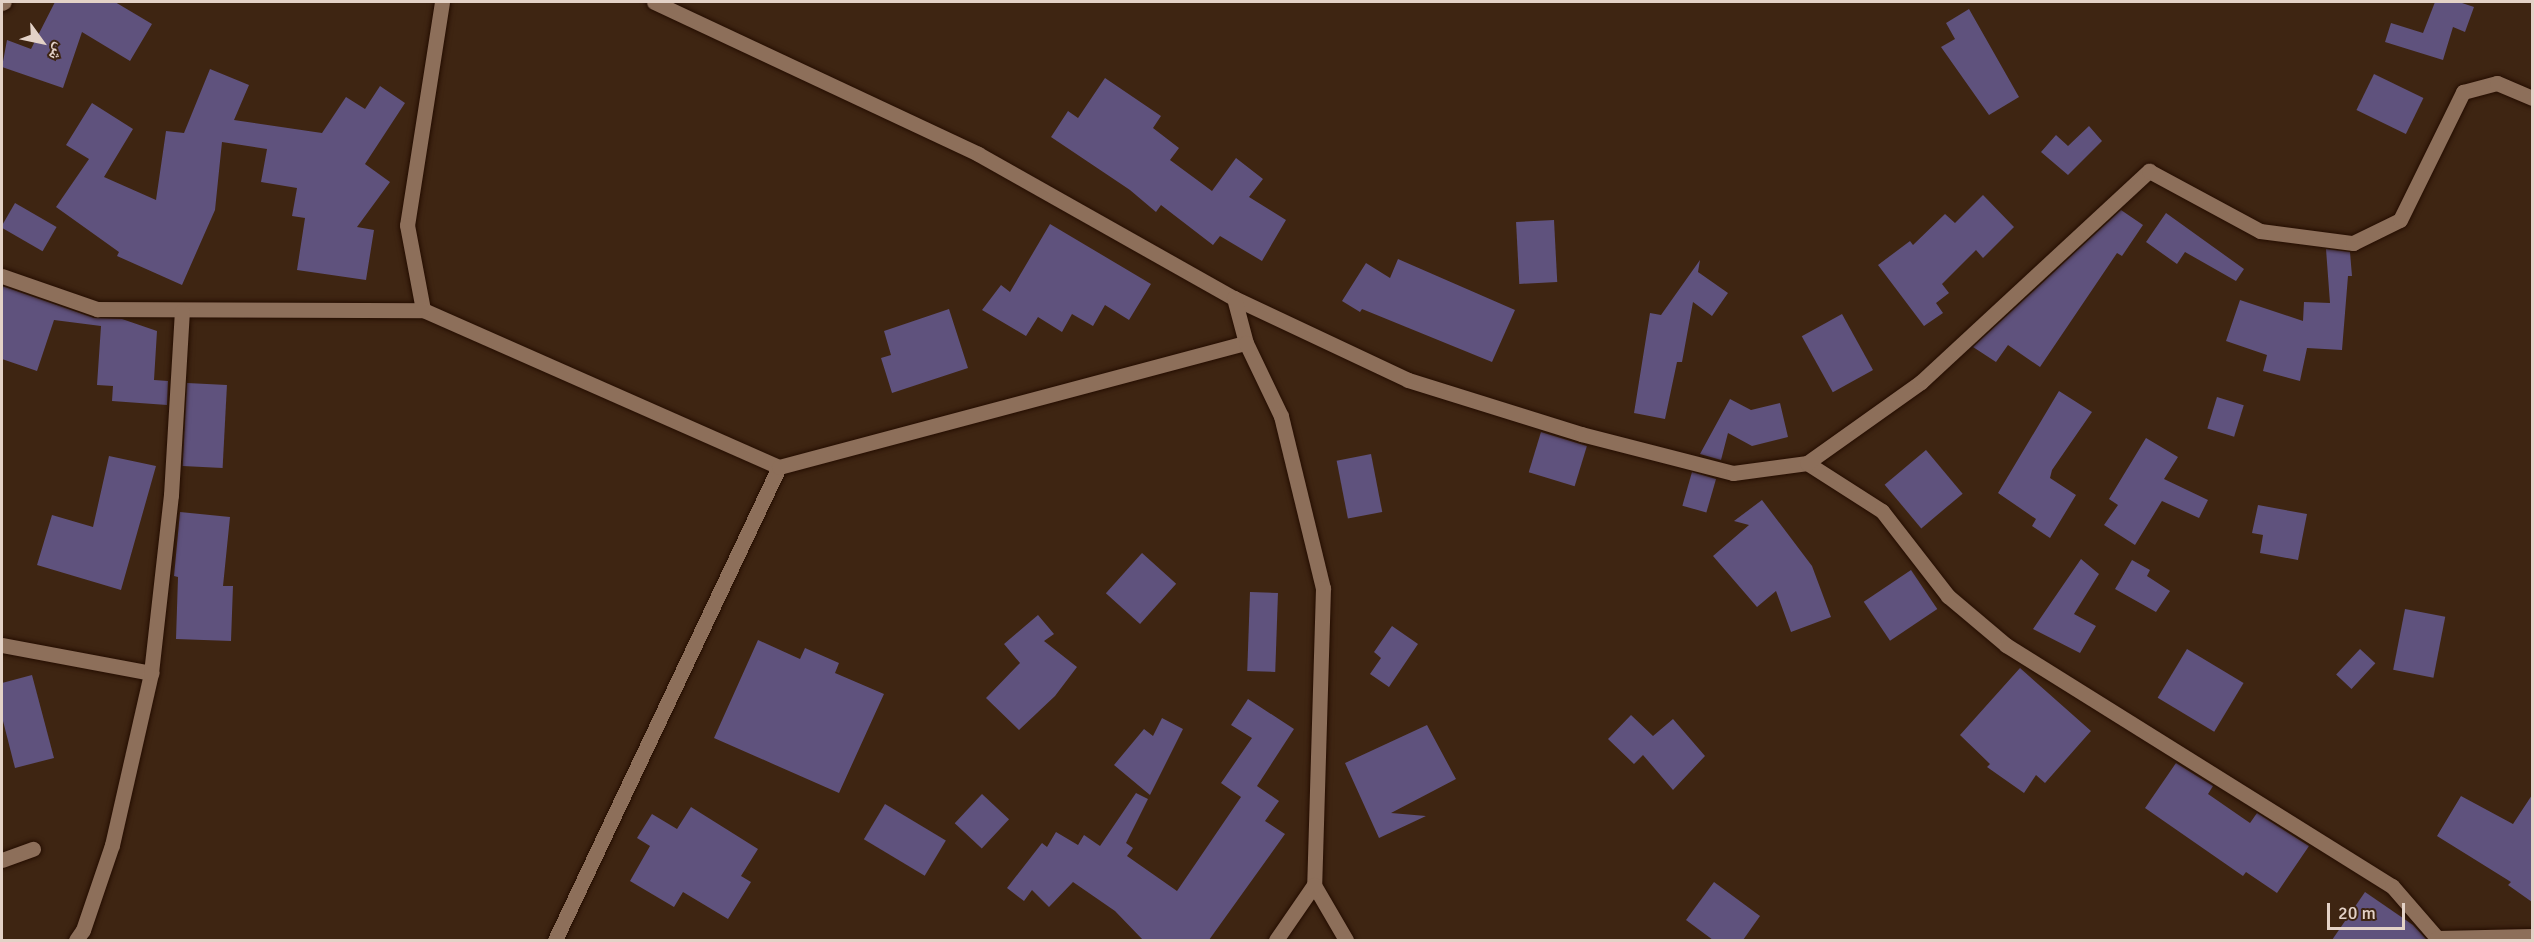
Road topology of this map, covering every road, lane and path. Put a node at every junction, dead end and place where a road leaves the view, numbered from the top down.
1 (442, 2) edge
2 (654, 2) edge
3 (2532, 98) edge
4 (2, 276) edge
5 (1234, 298) junction
6 (423, 309) junction
7 (182, 311) junction
8 (1246, 344) junction
9 (1807, 464) junction
10 (779, 467) junction
11 (2, 645) edge
12 (151, 674) junction
13 (33, 849) dead end
14 (2, 860) edge
15 (1314, 885) junction
16 (2532, 936) edge
17 (2438, 939) edge
18 (76, 940) edge
19 (555, 940) edge
20 (1276, 940) edge
21 (1346, 940) edge

1 - 6 street
2 - 5 street
3 - 9 street
4 - 7 street
5 - 8 street
5 - 9 street
6 - 7 street
6 - 10 street
7 - 12 street
8 - 10 street
8 - 15 street
9 - 17 street
10 - 19 street
11 - 12 street
12 - 18 street
13 - 14 street
15 - 20 street
15 - 21 street
16 - 17 street

